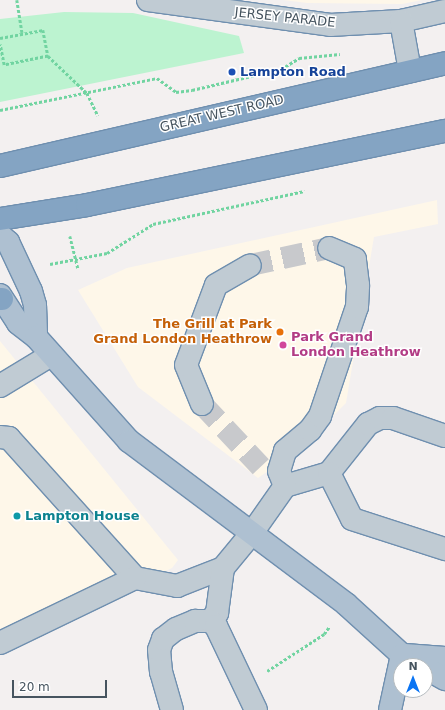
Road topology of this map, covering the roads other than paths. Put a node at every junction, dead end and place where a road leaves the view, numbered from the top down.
1 (148, 0) edge
2 (250, 8) edge
3 (445, 11) edge
4 (401, 21) junction
5 (440, 66) edge
6 (410, 71) junction
7 (445, 131) edge
8 (0, 166) edge
9 (0, 219) edge
10 (0, 235) edge
11 (329, 248) tunnel mouth
12 (250, 265) tunnel mouth
13 (1, 298) edge
14 (36, 337) junction
15 (51, 355) junction
16 (0, 386) edge
17 (202, 404) tunnel mouth
18 (445, 436) edge
19 (0, 437) edge
20 (329, 473) junction
21 (275, 474) junction
22 (252, 533) junction
23 (445, 549) edge
24 (223, 568) junction
25 (135, 578) junction
26 (210, 621) junction
27 (0, 643) edge
28 (402, 655) junction
29 (407, 658) edge
30 (445, 658) edge
31 (433, 672) edge
32 (445, 679) edge
33 (172, 710) edge
34 (256, 710) edge
35 (390, 710) edge

1 - 2 street, JERSEY PARADE
2 - 4 street, JERSEY PARADE
3 - 4 street, JERSEY PARADE
4 - 6 street
5 - 6 highway, GREAT WEST ROAD
6 - 8 highway, GREAT WEST ROAD
7 - 9 highway
10 - 14 main road
11 - 21 street
12 - 17 street
13 - 14 main road
14 - 15 main road
15 - 16 street
15 - 22 main road
18 - 20 street
19 - 25 street
20 - 21 street
20 - 23 street
21 - 22 street
22 - 24 street
22 - 28 main road
24 - 25 street
24 - 26 street
25 - 27 street
26 - 33 street
26 - 34 street
28 - 29 main road
28 - 30 main road
28 - 35 main road
31 - 32 main road

